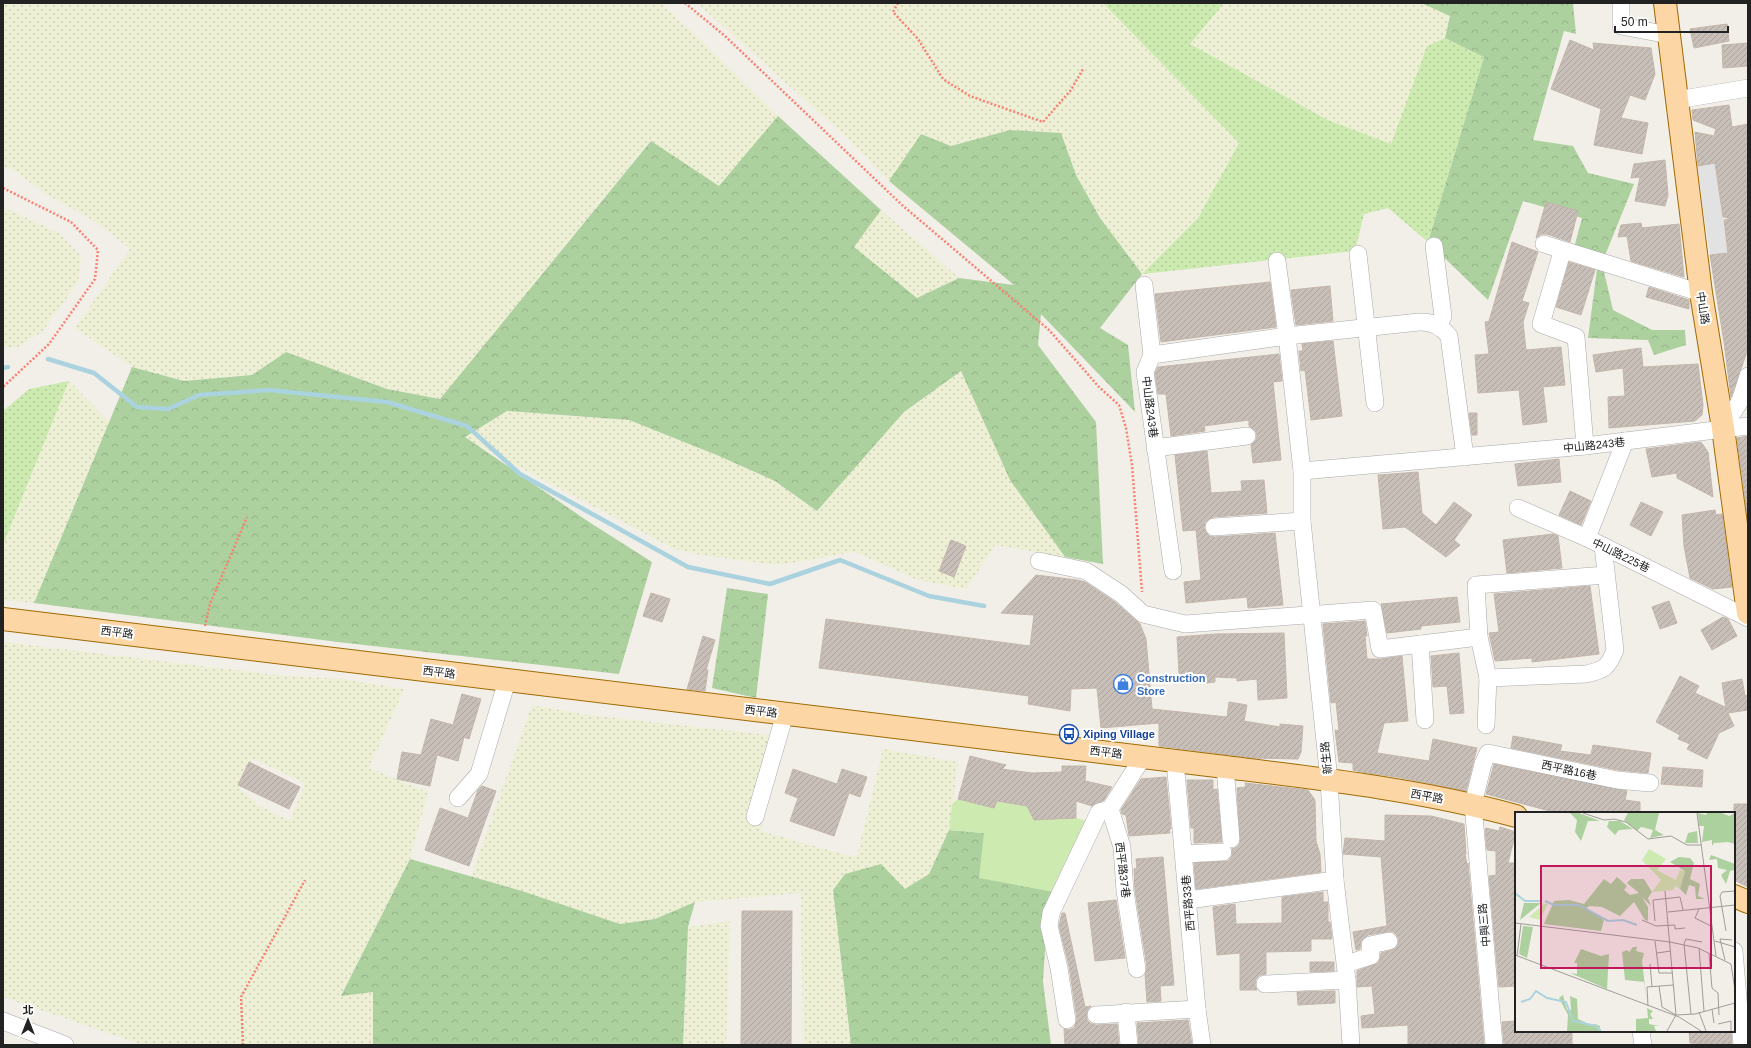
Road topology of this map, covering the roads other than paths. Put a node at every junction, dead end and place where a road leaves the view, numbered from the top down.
1 (1621, 3) edge
2 (1665, 3) edge
3 (1669, 34) junction
4 (1748, 88) edge
5 (1677, 100) junction
6 (1544, 244) dead end
7 (1434, 246) dead end
8 (1358, 254) dead end
9 (1560, 259) dead end
10 (1277, 261) dead end
11 (1144, 285) dead end
12 (1701, 293) junction
13 (1439, 326) junction
14 (1366, 328) junction
15 (1287, 336) junction
16 (1152, 355) junction
17 (1748, 376) edge
18 (1375, 403) dead end
19 (1748, 426) edge
20 (1723, 428) junction
21 (1247, 436) dead end
22 (1625, 441) junction
23 (1585, 446) junction
24 (1155, 448) junction
25 (1465, 457) junction
26 (1302, 471) junction
27 (1518, 508) dead end
28 (1302, 521) junction
29 (1214, 528) dead end
30 (1587, 538) junction
31 (1603, 546) junction
32 (1039, 561) dead end
33 (1173, 571) dead end
34 (1606, 575) junction
35 (1748, 613) edge
36 (1311, 614) junction
37 (1748, 618) edge
38 (3, 619) edge
39 (1479, 637) junction
40 (1420, 644) junction
41 (1488, 678) junction
42 (507, 681) junction
43 (785, 714) junction
44 (1425, 720) dead end
45 (1486, 725) dead end
46 (1488, 753) joint
47 (1143, 757) junction
48 (1175, 761) junction
49 (1226, 767) junction
50 (1329, 780) junction
51 (1650, 783) dead end
52 (458, 798) dead end
53 (1473, 804) junction
54 (1110, 809) junction
55 (1515, 816) edge
56 (755, 817) dead end
57 (1184, 854) junction
58 (1335, 880) junction
59 (1735, 896) edge
60 (1188, 900) junction
61 (1748, 902) edge
62 (1389, 941) dead end
63 (1735, 964) edge
64 (1137, 969) dead end
65 (1346, 972) junction
66 (1265, 984) dead end
67 (1197, 1009) junction
68 (1126, 1012) junction
69 (1096, 1015) dead end
70 (1067, 1020) dead end
71 (3, 1021) edge
72 (1641, 1032) edge
73 (65, 1045) edge
74 (1129, 1045) edge
75 (1202, 1045) edge
76 (1351, 1045) edge
77 (1494, 1045) edge
78 (1642, 1045) edge
79 (1742, 1045) edge

1 - 3 street
2 - 3 main road, 中山路
3 - 5 main road, 中山路
4 - 5 street
5 - 12 main road, 中山路
6 - 12 street
7 - 13 street
8 - 14 street
9 - 23 street
10 - 15 street
11 - 16 street
12 - 20 main road, 中山路
13 - 14 street
13 - 25 street
14 - 15 street
14 - 18 street
15 - 16 street
15 - 26 street
16 - 24 street, 中山路243巷
17 - 20 street
19 - 20 street, 中山路243巷
20 - 22 street, 中山路243巷
20 - 35 main road, 中山路
21 - 24 street
22 - 23 street, 中山路243巷
22 - 30 street, 中山路225巷
23 - 25 street, 中山路243巷
24 - 33 street, 中山路243巷
25 - 26 street, 中山路243巷
26 - 28 street, 新生路
27 - 30 street
28 - 29 street
28 - 36 street, 新生路
30 - 31 street, 中山路225巷
31 - 34 street
31 - 37 street, 中山路225巷
32 - 36 street
34 - 39 street
34 - 41 street
36 - 40 street
36 - 50 street, 新生路
38 - 42 main road, 西平路
39 - 40 street
39 - 41 street
40 - 44 street
41 - 45 street
42 - 43 main road, 西平路
42 - 52 street
43 - 47 main road, 西平路
43 - 56 street
46 - 51 street, 西平路16巷
46 - 53 street, 中興三路
47 - 48 main road, 西平路
47 - 54 street
48 - 49 main road, 西平路
48 - 57 street, 西平路33巷
49 - 50 main road, 西平路
49 - 57 street
50 - 53 main road, 西平路
50 - 58 street, 新生路
53 - 55 main road, 西平路
53 - 77 street, 中興三路
54 - 64 street, 西平路37巷
54 - 70 street
57 - 60 street, 西平路33巷
58 - 60 street
58 - 65 street, 新生路
59 - 61 main road
60 - 67 street, 西平路33巷
62 - 65 street
63 - 79 street
65 - 66 street
65 - 76 street, 新生路
67 - 68 street
67 - 75 street, 西平路33巷
68 - 69 street
68 - 74 street
71 - 73 street
72 - 78 street

